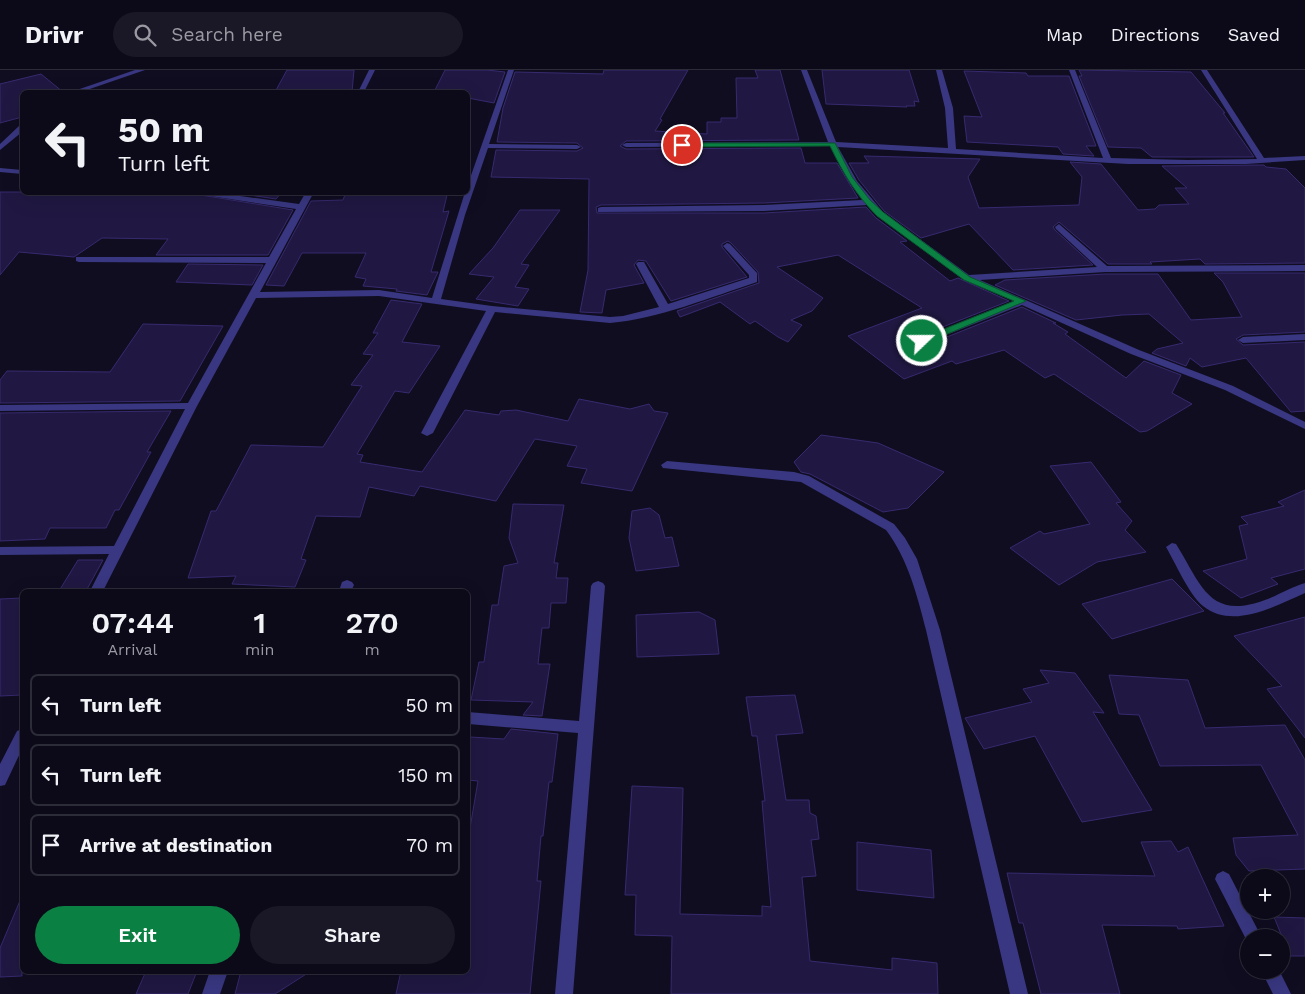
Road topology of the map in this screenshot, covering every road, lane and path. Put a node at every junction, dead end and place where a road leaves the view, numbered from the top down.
1 (142, 70) edge
2 (372, 70) edge
3 (511, 70) edge
4 (804, 70) edge
5 (939, 70) edge
6 (1072, 70) edge
7 (1204, 70) edge
8 (81, 90) edge
9 (361, 90) edge
10 (20, 130) edge
11 (832, 144) junction
12 (626, 145) dead end
13 (486, 146) junction
14 (577, 147) dead end
15 (0, 148) edge
16 (952, 151) junction
17 (1305, 158) edge
18 (1108, 160) junction
19 (1262, 161) junction
20 (0, 170) edge
21 (20, 172) edge
22 (470, 190) edge
23 (211, 195) edge
24 (308, 195) edge
25 (468, 195) edge
26 (868, 202) junction
27 (302, 207) junction
28 (601, 210) dead end
29 (1059, 227) dead end
30 (727, 246) dead end
31 (79, 259) dead end
32 (273, 260) junction
33 (641, 264) dead end
34 (1305, 268) edge
35 (1105, 269) junction
36 (967, 278) junction
37 (254, 294) junction
38 (436, 301) junction
39 (1022, 301) junction
40 (665, 308) junction
41 (492, 309) junction
42 (1305, 337) edge
43 (1244, 340) dead end
44 (922, 341) dead end
45 (192, 406) junction
46 (0, 408) edge
47 (1305, 426) edge
48 (427, 433) dead end
49 (667, 465) dead end
50 (1172, 546) dead end
51 (119, 550) junction
52 (0, 552) edge
53 (598, 586) dead end
54 (1305, 588) edge
55 (98, 589) edge
56 (470, 718) edge
57 (586, 728) junction
58 (20, 739) edge
59 (0, 780) edge
60 (1223, 879) dead end
61 (1248, 929) edge
62 (218, 974) edge
63 (1274, 979) edge
64 (211, 994) edge
65 (564, 994) edge
66 (1019, 994) edge
67 (1282, 994) edge

1 - 8 street
2 - 9 street
3 - 13 street
4 - 11 street
5 - 16 street
6 - 18 street
7 - 19 street
10 - 15 street
11 - 12 street
11 - 16 street
11 - 26 street
13 - 14 street
13 - 22 street
16 - 18 street
17 - 19 street
18 - 19 street
20 - 21 street
23 - 27 street
24 - 27 street
25 - 38 street
26 - 28 street
26 - 36 street
27 - 32 street
29 - 35 street
30 - 40 street
31 - 32 street
32 - 37 street
33 - 40 street
34 - 35 street
35 - 36 street
36 - 39 street
37 - 38 street
37 - 45 street
38 - 41 street
39 - 44 street
39 - 47 street
40 - 41 street
41 - 48 street
42 - 43 street
45 - 46 street
45 - 51 street
49 - 66 street
50 - 54 street
51 - 52 street
51 - 55 street
53 - 57 street
56 - 57 street
57 - 65 street
58 - 59 street
60 - 61 street
62 - 64 street
63 - 67 street

